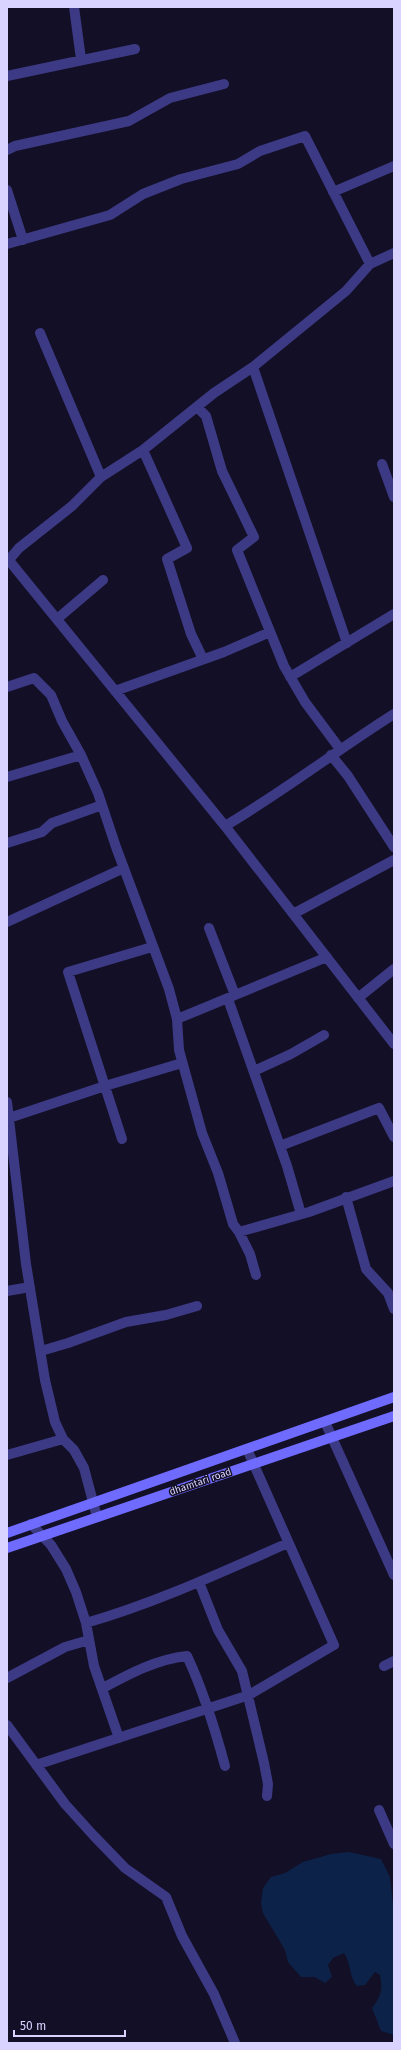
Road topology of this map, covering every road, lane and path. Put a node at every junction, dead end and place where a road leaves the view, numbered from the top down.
1 (74, 7) edge
2 (135, 49) dead end
3 (81, 59) junction
4 (7, 76) edge
5 (224, 84) dead end
6 (7, 150) edge
7 (394, 166) edge
8 (7, 190) edge
9 (333, 192) junction
10 (23, 240) junction
11 (7, 244) edge
12 (394, 253) edge
13 (370, 264) junction
14 (40, 333) dead end
15 (253, 367) junction
16 (197, 407) junction
17 (143, 450) junction
18 (382, 464) dead end
19 (101, 477) junction
20 (394, 497) edge
21 (8, 560) edge
22 (103, 580) dead end
23 (394, 614) edge
24 (57, 619) junction
25 (270, 632) junction
26 (347, 643) junction
27 (203, 659) junction
28 (290, 677) junction
29 (7, 687) edge
30 (115, 691) junction
31 (394, 714) edge
32 (340, 749) junction
33 (81, 755) junction
34 (331, 755) junction
35 (7, 777) edge
36 (102, 805) junction
37 (225, 826) junction
38 (7, 843) edge
39 (394, 847) edge
40 (394, 860) edge
41 (124, 868) junction
42 (293, 914) junction
43 (7, 922) edge
44 (208, 928) dead end
45 (152, 947) junction
46 (327, 957) junction
47 (394, 969) edge
48 (232, 997) junction
49 (358, 998) junction
50 (177, 1019) junction
51 (324, 1035) dead end
52 (394, 1044) edge
53 (182, 1063) junction
54 (254, 1071) junction
55 (105, 1086) junction
56 (7, 1102) edge
57 (9, 1118) junction
58 (394, 1137) edge
59 (122, 1138) dead end
60 (280, 1146) junction
61 (394, 1181) edge
62 (346, 1198) junction
63 (301, 1214) junction
64 (239, 1232) junction
65 (256, 1275) dead end
66 (30, 1287) junction
67 (7, 1291) edge
68 (197, 1306) dead end
69 (394, 1309) edge
70 (41, 1350) junction
71 (394, 1397) edge
72 (394, 1416) edge
73 (325, 1422) junction
74 (332, 1438) junction
75 (63, 1439) junction
76 (247, 1449) junction
77 (7, 1455) edge
78 (253, 1463) junction
79 (92, 1503) junction
80 (97, 1517) junction
81 (31, 1524) junction
82 (7, 1533) edge
83 (42, 1536) junction
84 (288, 1543) junction
85 (7, 1548) edge
86 (394, 1576) edge
87 (199, 1582) junction
88 (86, 1623) junction
89 (89, 1640) junction
90 (394, 1662) edge
91 (384, 1666) dead end
92 (7, 1678) edge
93 (102, 1688) junction
94 (248, 1695) junction
95 (208, 1709) junction
96 (7, 1725) edge
97 (119, 1738) junction
98 (36, 1765) junction
99 (225, 1766) dead end
100 (267, 1796) dead end
101 (379, 1810) dead end
102 (394, 1844) edge
103 (235, 2043) edge

1 - 3 street
2 - 3 street
3 - 4 street
5 - 6 street
7 - 9 street
8 - 10 street
9 - 10 street
9 - 13 street
10 - 11 street
12 - 13 street
13 - 15 street
14 - 19 street
15 - 16 street
15 - 26 street
16 - 17 street
16 - 25 street
17 - 19 street
17 - 27 street
18 - 20 street
19 - 21 street
21 - 24 street
22 - 24 street
23 - 26 street
24 - 30 street
25 - 27 street
25 - 28 street
26 - 28 street
27 - 30 street
28 - 32 street
29 - 33 street
30 - 37 street
31 - 32 street
32 - 34 street
33 - 35 street
33 - 36 street
34 - 37 street
34 - 39 street
36 - 38 street
36 - 41 street
37 - 42 street
40 - 42 street
41 - 43 street
41 - 45 street
42 - 46 street
44 - 48 street
45 - 50 street
45 - 55 street
46 - 48 street
46 - 49 street
47 - 49 street
48 - 50 street
48 - 54 street
49 - 52 street
50 - 53 street
51 - 54 street
53 - 55 street
53 - 64 street
54 - 60 street
55 - 57 street
55 - 59 street
56 - 57 street
57 - 66 street
58 - 60 street
60 - 63 street
61 - 62 street
62 - 63 street
62 - 69 street
63 - 64 street
64 - 65 street
66 - 67 street
66 - 70 street
68 - 70 street
70 - 75 street
71 - 73 main road
72 - 74 main road, dhamtari road
73 - 74 street
73 - 76 main road
74 - 78 main road, dhamtari road
74 - 86 street
75 - 77 street
75 - 79 street
76 - 78 street
76 - 79 main road
78 - 80 main road, dhamtari road
78 - 84 street
79 - 80 street
79 - 81 main road
80 - 83 main road, dhamtari road
81 - 82 main road
81 - 83 street
83 - 85 main road, dhamtari road
83 - 88 street
84 - 87 street
84 - 94 street
87 - 88 street
87 - 94 street
88 - 89 street
89 - 92 street
89 - 93 street
90 - 91 street
93 - 95 street
93 - 97 street
94 - 95 street
94 - 100 street
95 - 97 street
95 - 99 street
96 - 98 street
97 - 98 street
98 - 103 street
101 - 102 street

